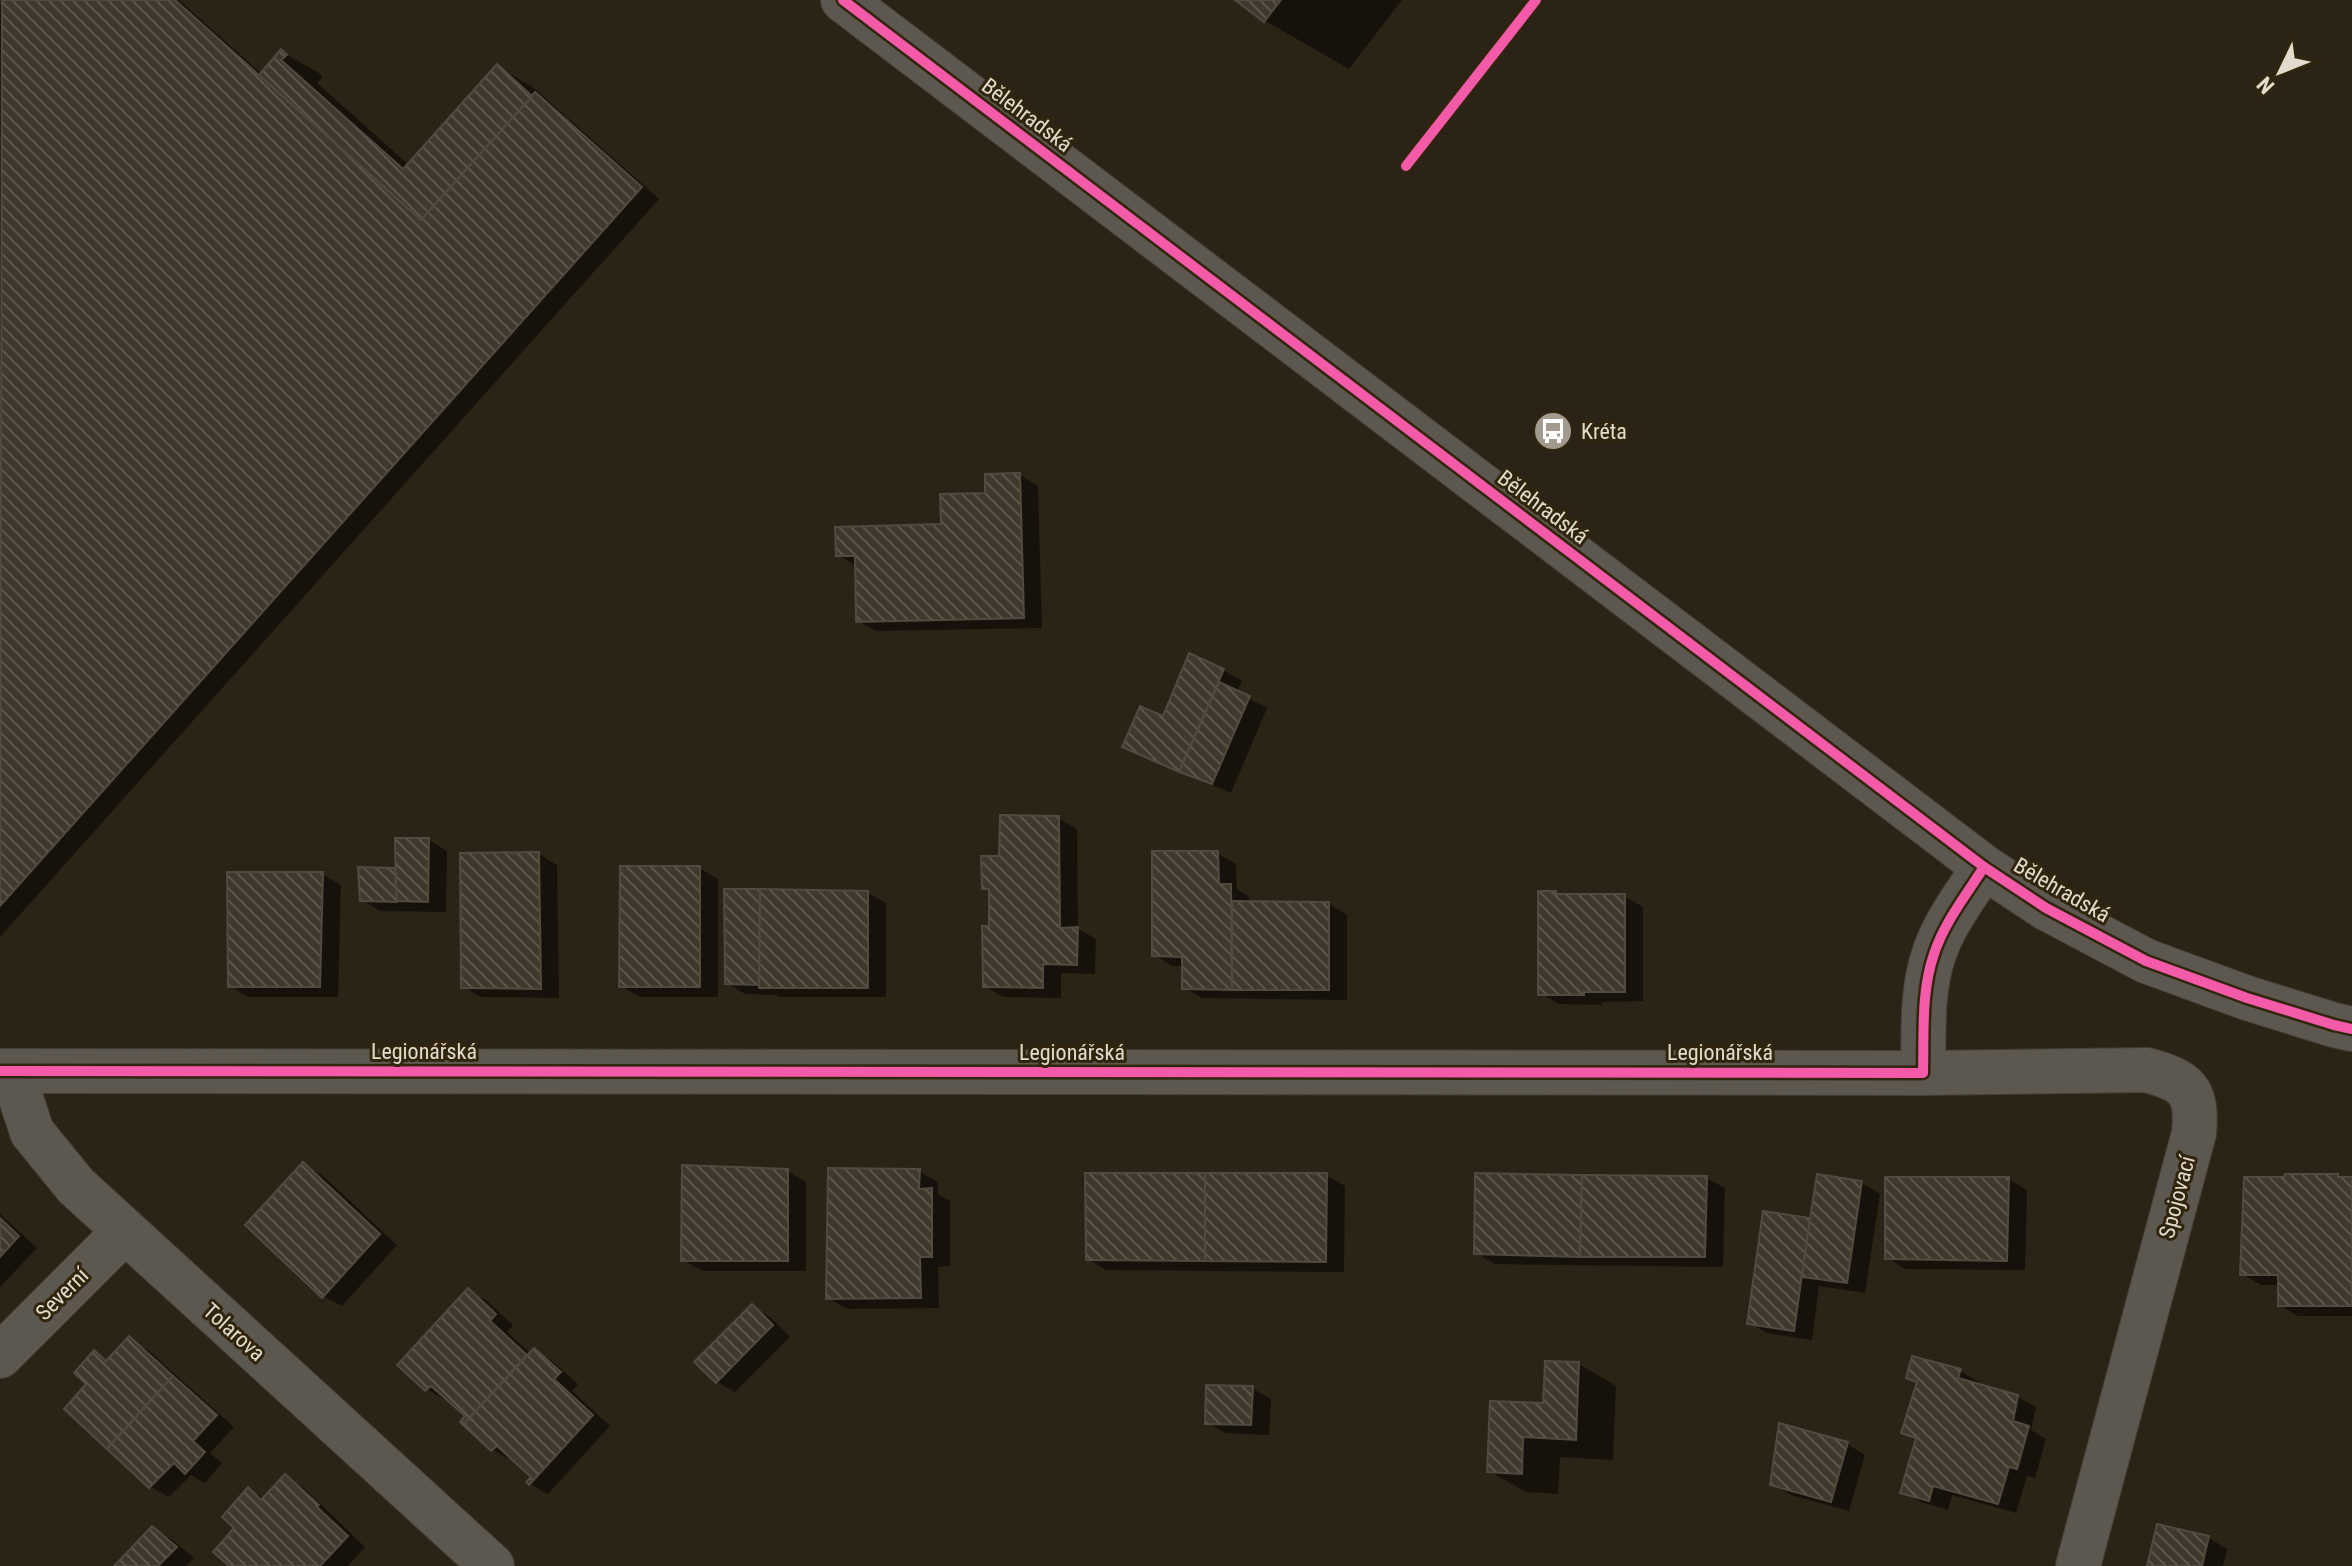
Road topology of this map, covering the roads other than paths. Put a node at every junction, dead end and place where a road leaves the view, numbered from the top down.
1 (843, 0) edge
2 (1984, 867) junction
3 (2352, 1029) edge
4 (6, 1071) edge
5 (1923, 1073) junction
6 (124, 1232) junction
7 (0, 1356) edge
8 (492, 1566) edge
9 (2078, 1566) edge

1 - 2 street, Bělehradská
2 - 3 street, Bělehradská
2 - 5 street
4 - 5 street, Legionářská
4 - 6 street, Tolarova
5 - 9 street, Spojovací
6 - 7 street, Severní
6 - 8 street, Tolarova

